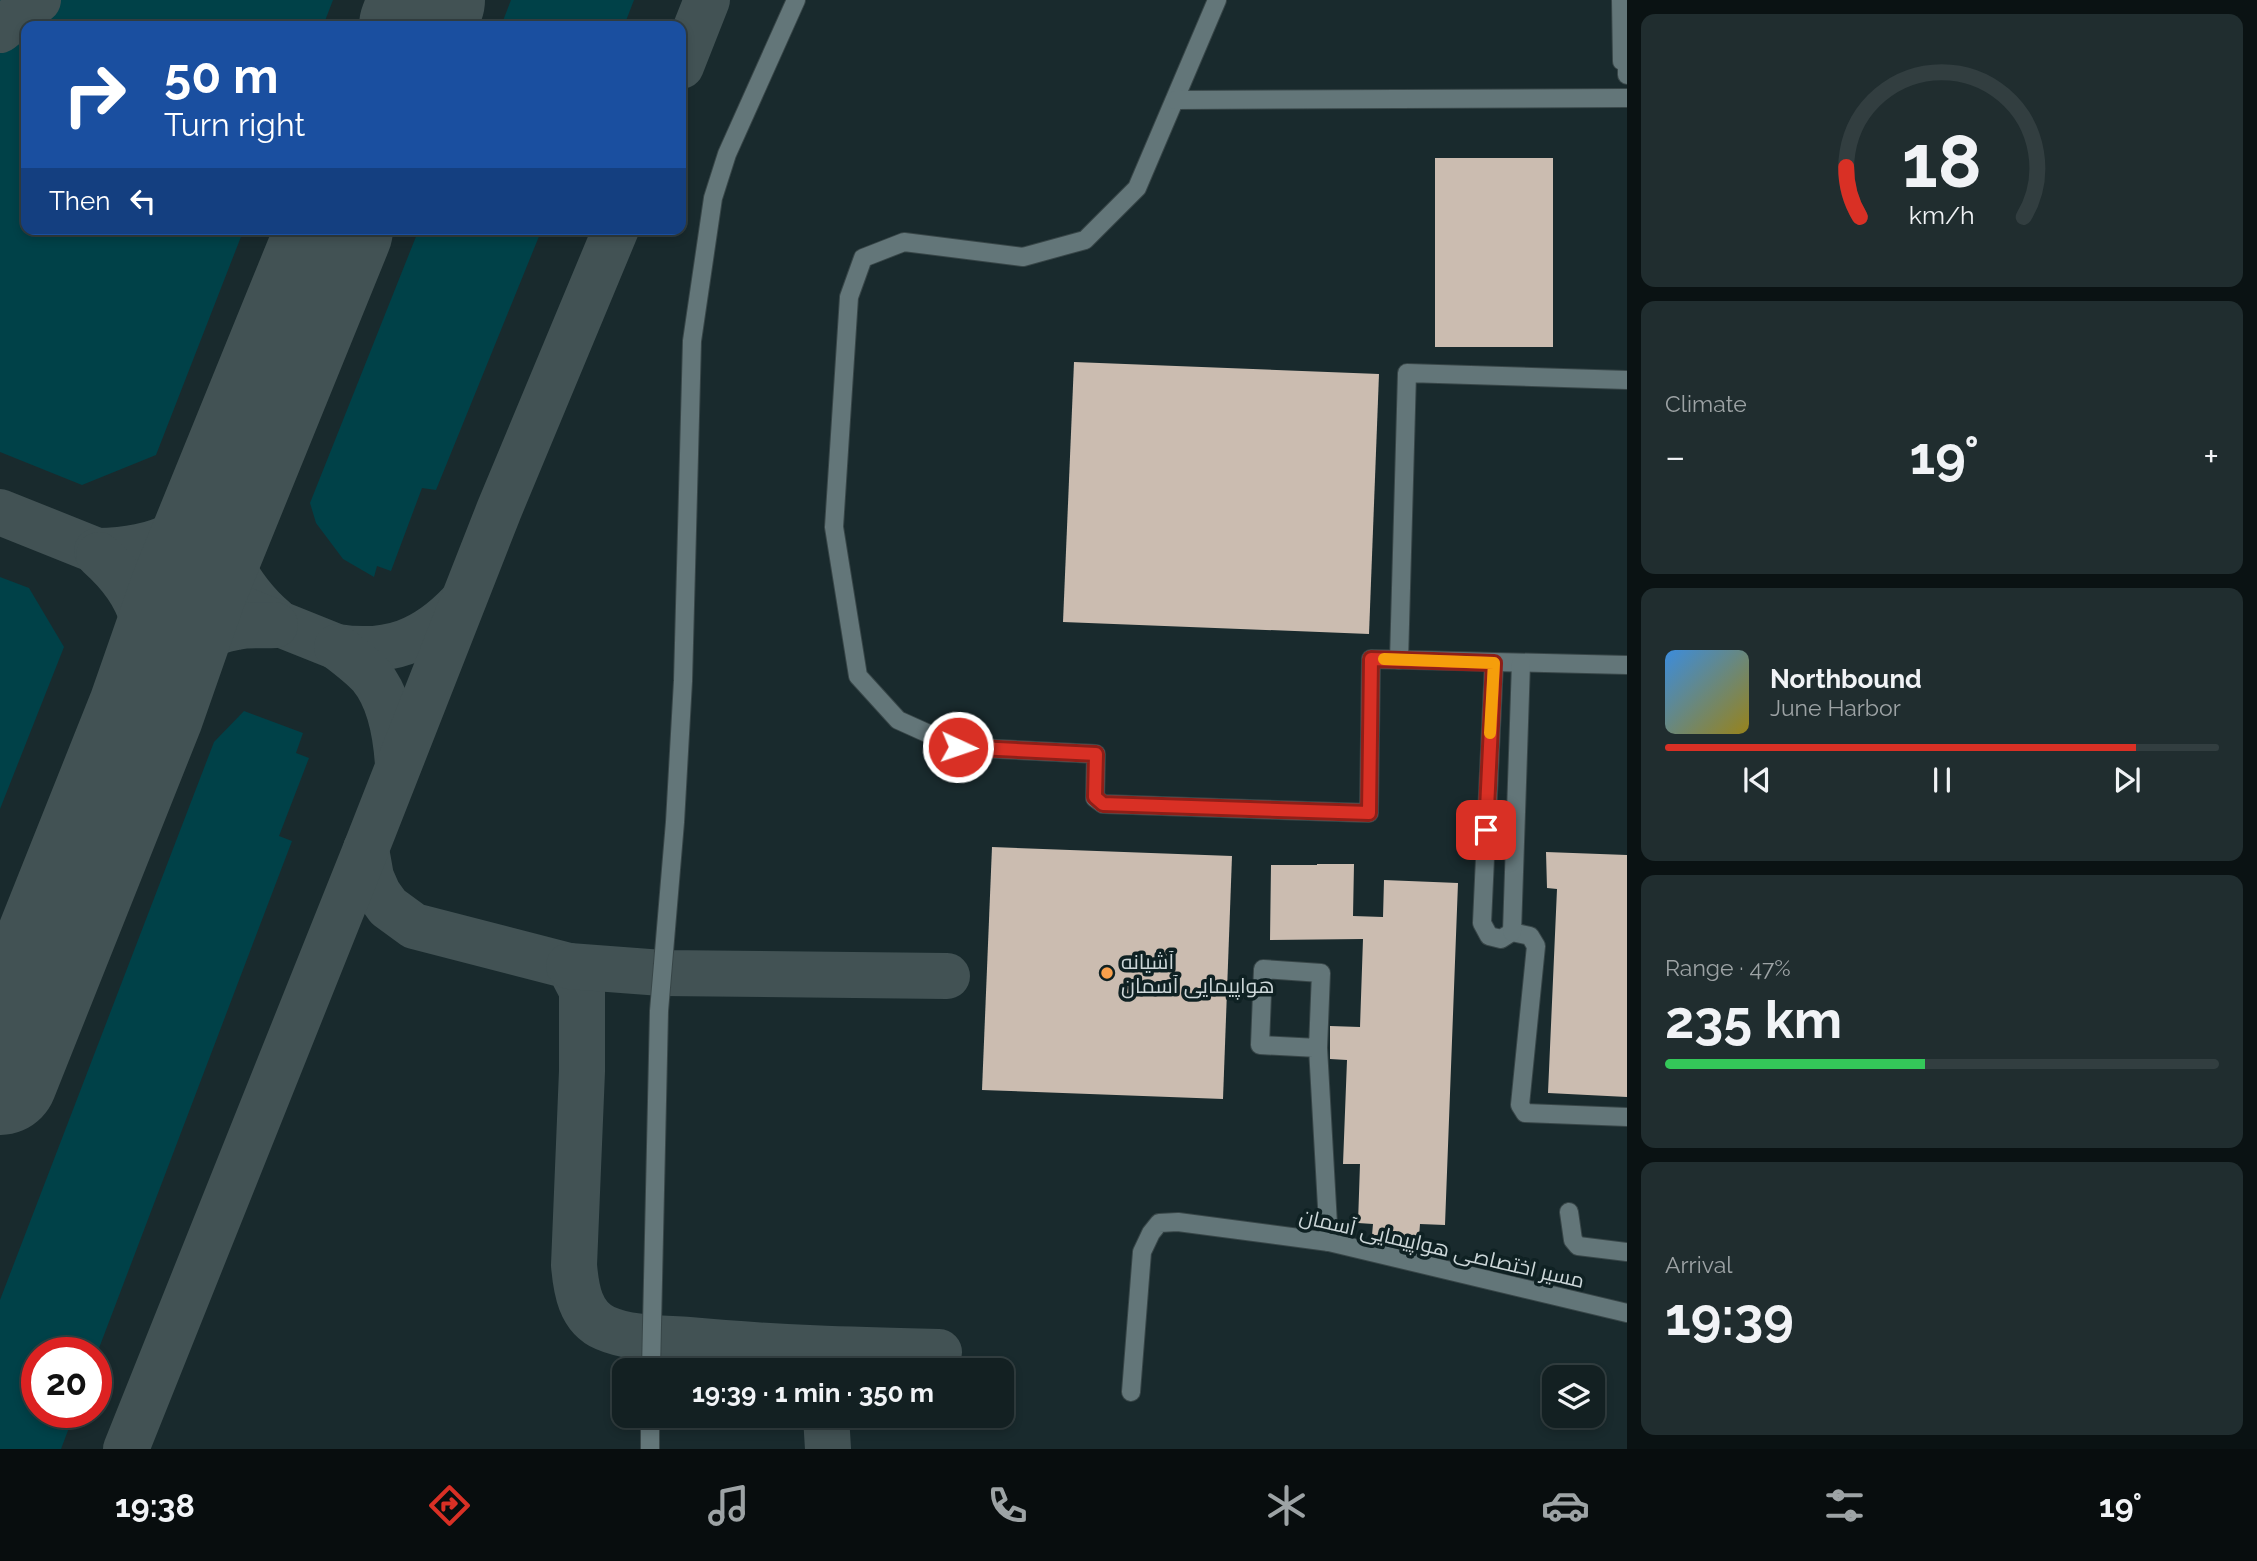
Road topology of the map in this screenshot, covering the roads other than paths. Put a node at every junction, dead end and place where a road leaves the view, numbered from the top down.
1 (796, 0) edge
2 (1217, 0) edge
3 (1621, 0) edge
4 (1627, 75) edge
5 (1627, 98) edge
6 (1175, 100) junction
7 (1627, 380) edge
8 (1399, 660) junction
9 (1494, 663) junction
10 (1521, 663) junction
11 (1627, 666) edge
12 (1487, 806) junction
13 (1516, 808) junction
14 (1512, 932) junction
15 (1318, 1048) junction
16 (1627, 1117) edge
17 (1569, 1212) dead end
18 (1329, 1242) junction
19 (1627, 1252) edge
20 (1627, 1314) edge
21 (651, 1358) edge
22 (1131, 1392) dead end
23 (650, 1428) edge
24 (650, 1449) edge

1 - 21 street
2 - 6 street
3 - 4 street
5 - 6 street
6 - 8 street
7 - 8 street
8 - 9 street
9 - 10 street
9 - 12 street
10 - 11 street
10 - 13 street
12 - 13 street
12 - 14 street
13 - 14 street
14 - 16 street
15 - 15 street
15 - 18 street
17 - 19 street
18 - 20 street, مسیر اختصاصی هواپیمایی آسمان
18 - 22 street, مسیر اختصاصی هواپیمایی آسمان
23 - 24 street

